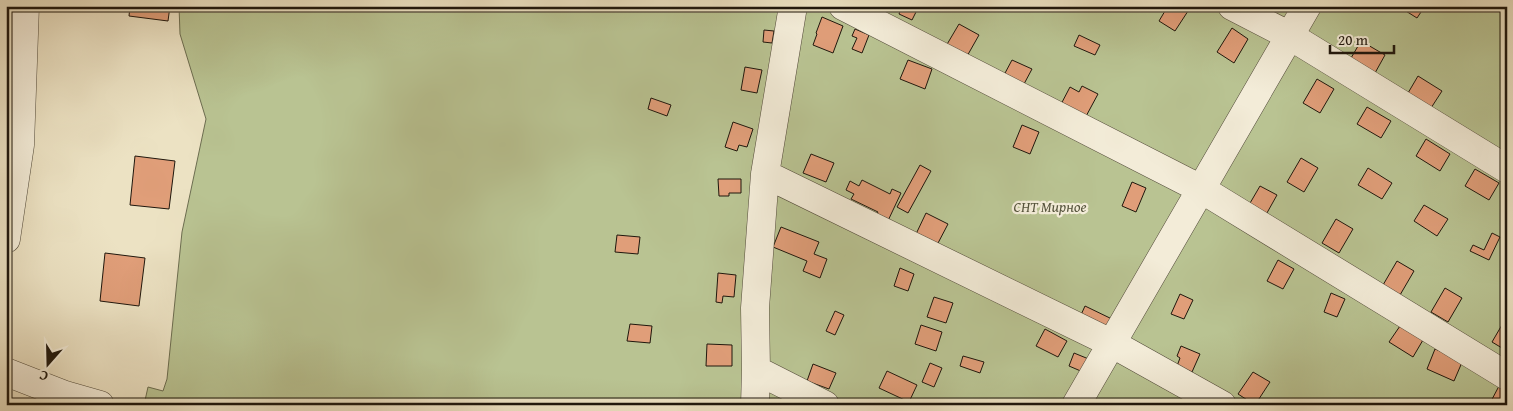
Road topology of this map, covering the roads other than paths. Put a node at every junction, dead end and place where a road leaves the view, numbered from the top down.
1 (26, 6) edge
2 (793, 6) edge
3 (843, 6) edge
4 (1232, 6) edge
5 (1307, 6) edge
6 (1290, 36) junction
7 (1507, 169) edge
8 (766, 174) junction
9 (1201, 189) junction
10 (6, 239) edge
11 (1111, 343) junction
12 (756, 370) junction
13 (6, 372) edge
14 (1507, 376) edge
15 (100, 405) edge
16 (755, 405) edge
17 (825, 405) edge
18 (1076, 405) edge
19 (1222, 405) edge

1 - 10 street
2 - 8 street
3 - 9 street
4 - 6 street
5 - 6 street
6 - 7 street
6 - 9 street
8 - 11 street
8 - 12 street
9 - 11 street
9 - 14 street
11 - 18 street
11 - 19 street
12 - 16 street
12 - 17 street
13 - 15 street

